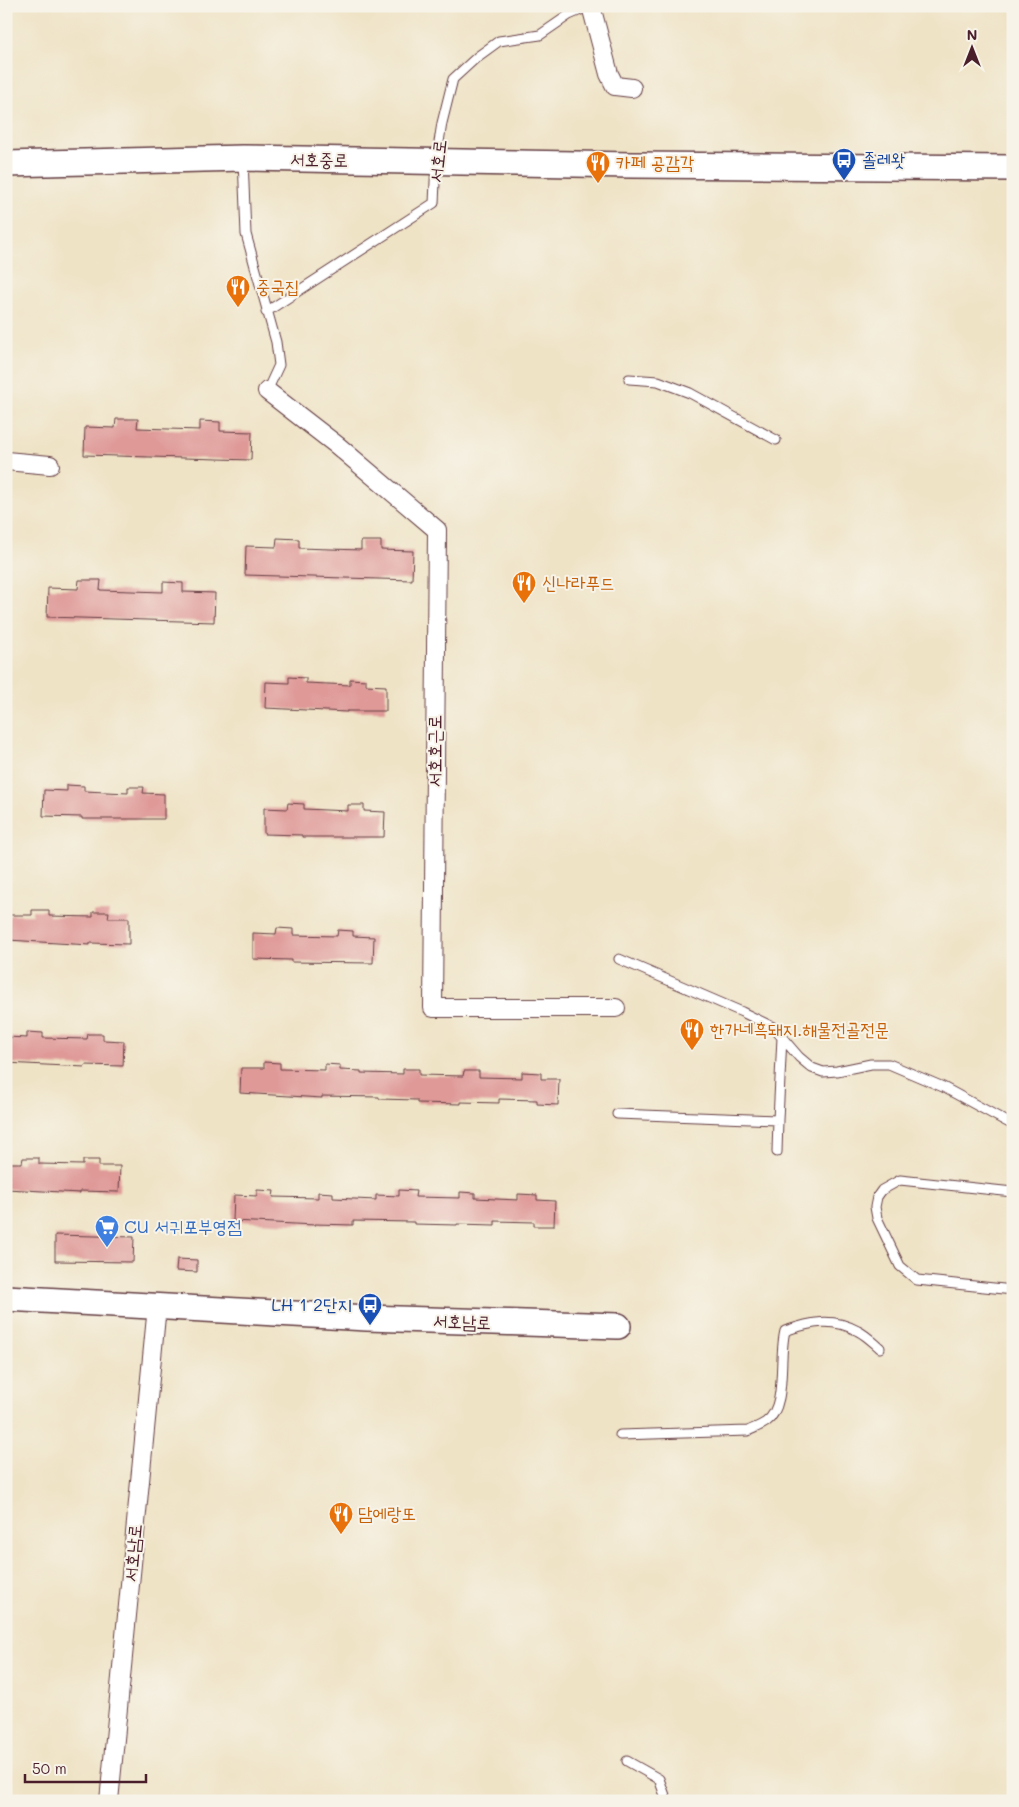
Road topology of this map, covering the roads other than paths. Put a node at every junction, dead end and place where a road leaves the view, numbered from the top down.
1 (591, 6) edge
2 (632, 88) dead end
3 (243, 158) junction
4 (436, 161) junction
5 (6, 164) edge
6 (1013, 168) edge
7 (1013, 237) edge
8 (1013, 260) edge
9 (266, 312) junction
10 (629, 379) dead end
11 (267, 391) joint
12 (776, 440) dead end
13 (6, 461) edge
14 (50, 465) dead end
15 (619, 959) dead end
16 (616, 1008) dead end
17 (782, 1037) junction
18 (617, 1114) dead end
19 (778, 1120) junction
20 (1013, 1125) edge
21 (777, 1152) dead end
22 (1013, 1192) edge
23 (1013, 1290) edge
24 (6, 1298) edge
25 (157, 1306) junction
26 (618, 1326) dead end
27 (880, 1348) dead end
28 (620, 1434) dead end
29 (627, 1761) dead end
30 (109, 1801) edge
31 (667, 1801) edge

1 - 2 street, 서호로
1 - 4 lane, 서호로
3 - 4 main road, 서호중로
3 - 5 main road, 서호중로
3 - 9 lane
4 - 6 main road, 서호중로
4 - 9 lane, 서호로
7 - 8 lane
9 - 11 lane
10 - 12 lane
11 - 16 street, 서호호근로
13 - 14 street
15 - 17 lane
17 - 19 lane
17 - 20 lane
18 - 19 lane
19 - 21 lane
22 - 23 lane
24 - 25 main road, 서호남로
25 - 26 main road, 서호남로
25 - 30 street, 서호남로
27 - 28 lane
29 - 31 lane

